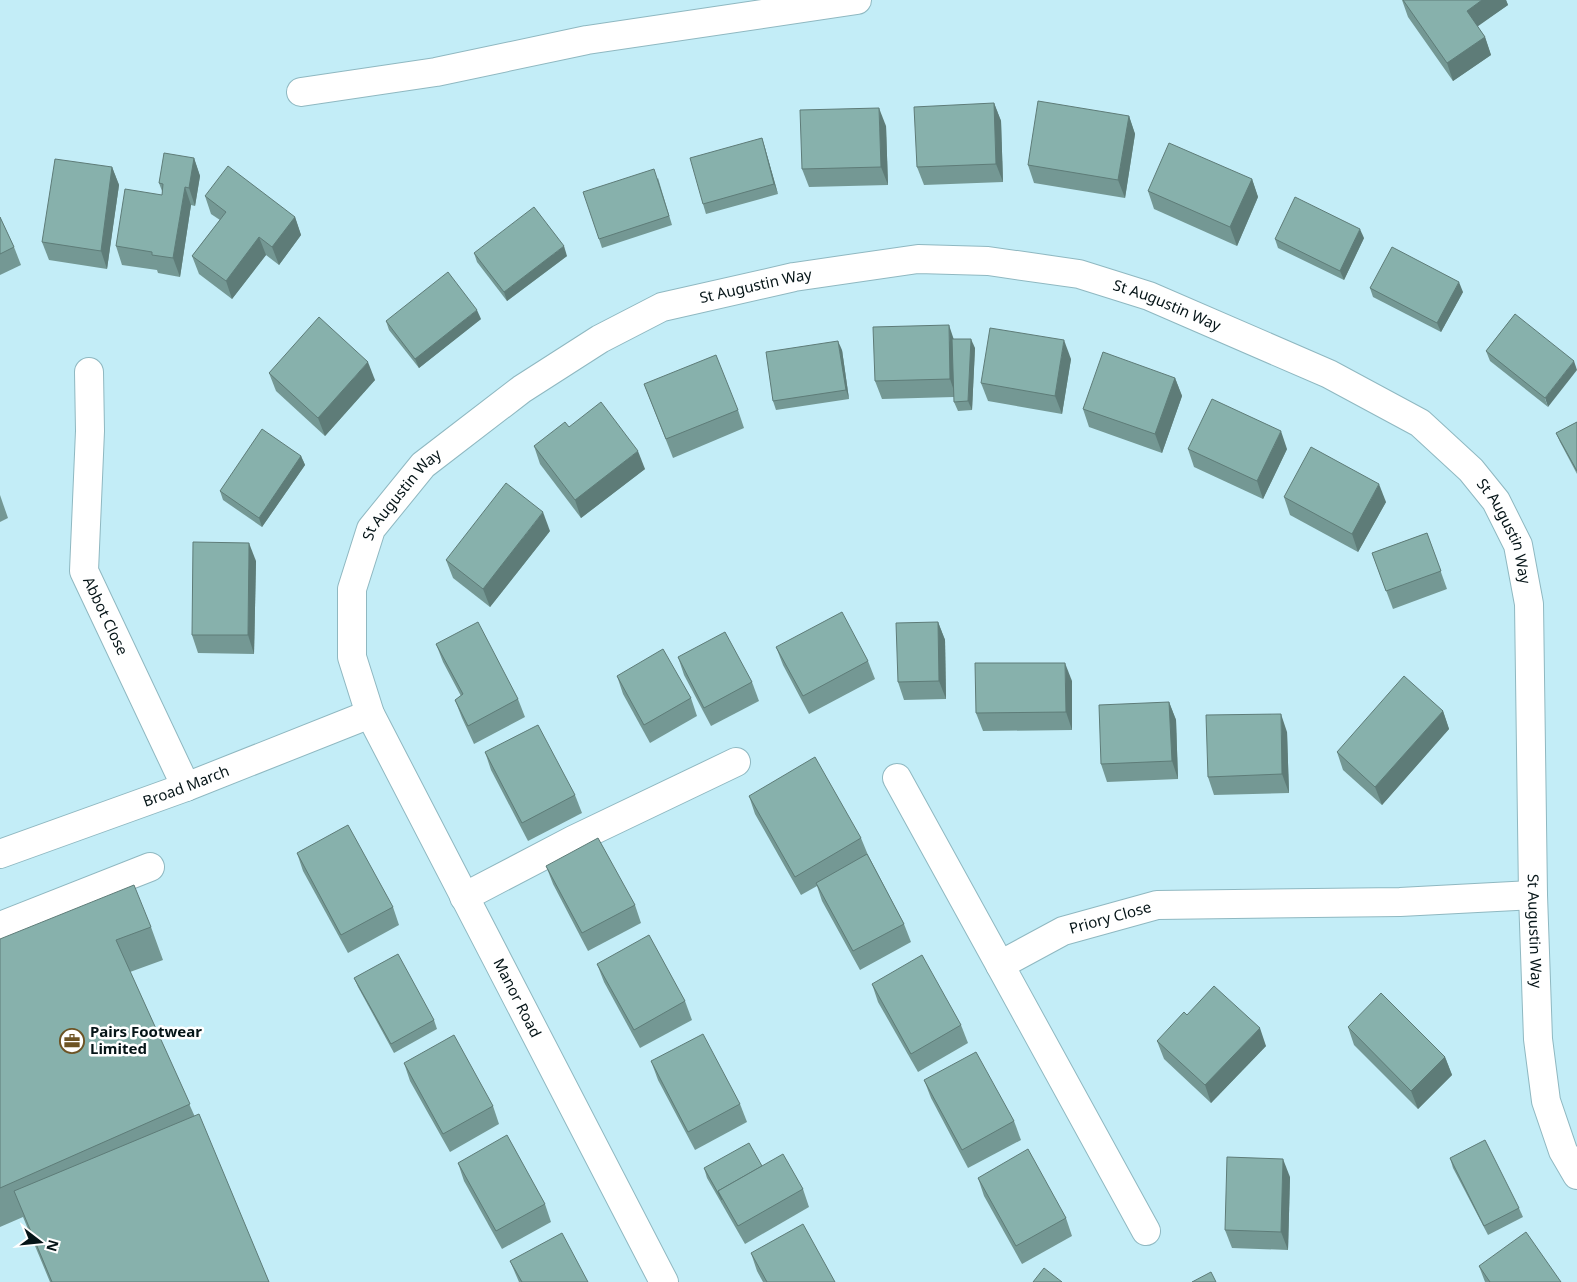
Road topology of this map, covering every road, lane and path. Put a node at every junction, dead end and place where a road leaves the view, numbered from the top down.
1 (857, 0) edge
2 (301, 92) dead end
3 (89, 372) dead end
4 (370, 714) junction
5 (736, 762) dead end
6 (897, 778) dead end
7 (186, 787) junction
8 (0, 854) edge
9 (150, 867) dead end
10 (1532, 895) junction
11 (464, 897) junction
12 (0, 926) edge
13 (1000, 965) junction
14 (1577, 1175) edge
15 (1146, 1232) dead end
16 (664, 1282) edge

1 - 2 street
3 - 7 street, Abbot Close
4 - 7 street, Broad March
4 - 10 street, St Augustin Way
4 - 11 street, Manor Road
5 - 11 street
6 - 13 street
7 - 8 street, Broad March
9 - 12 street
10 - 13 street, Priory Close
10 - 14 street, St Augustin Way
11 - 16 street, Manor Road
13 - 15 street

